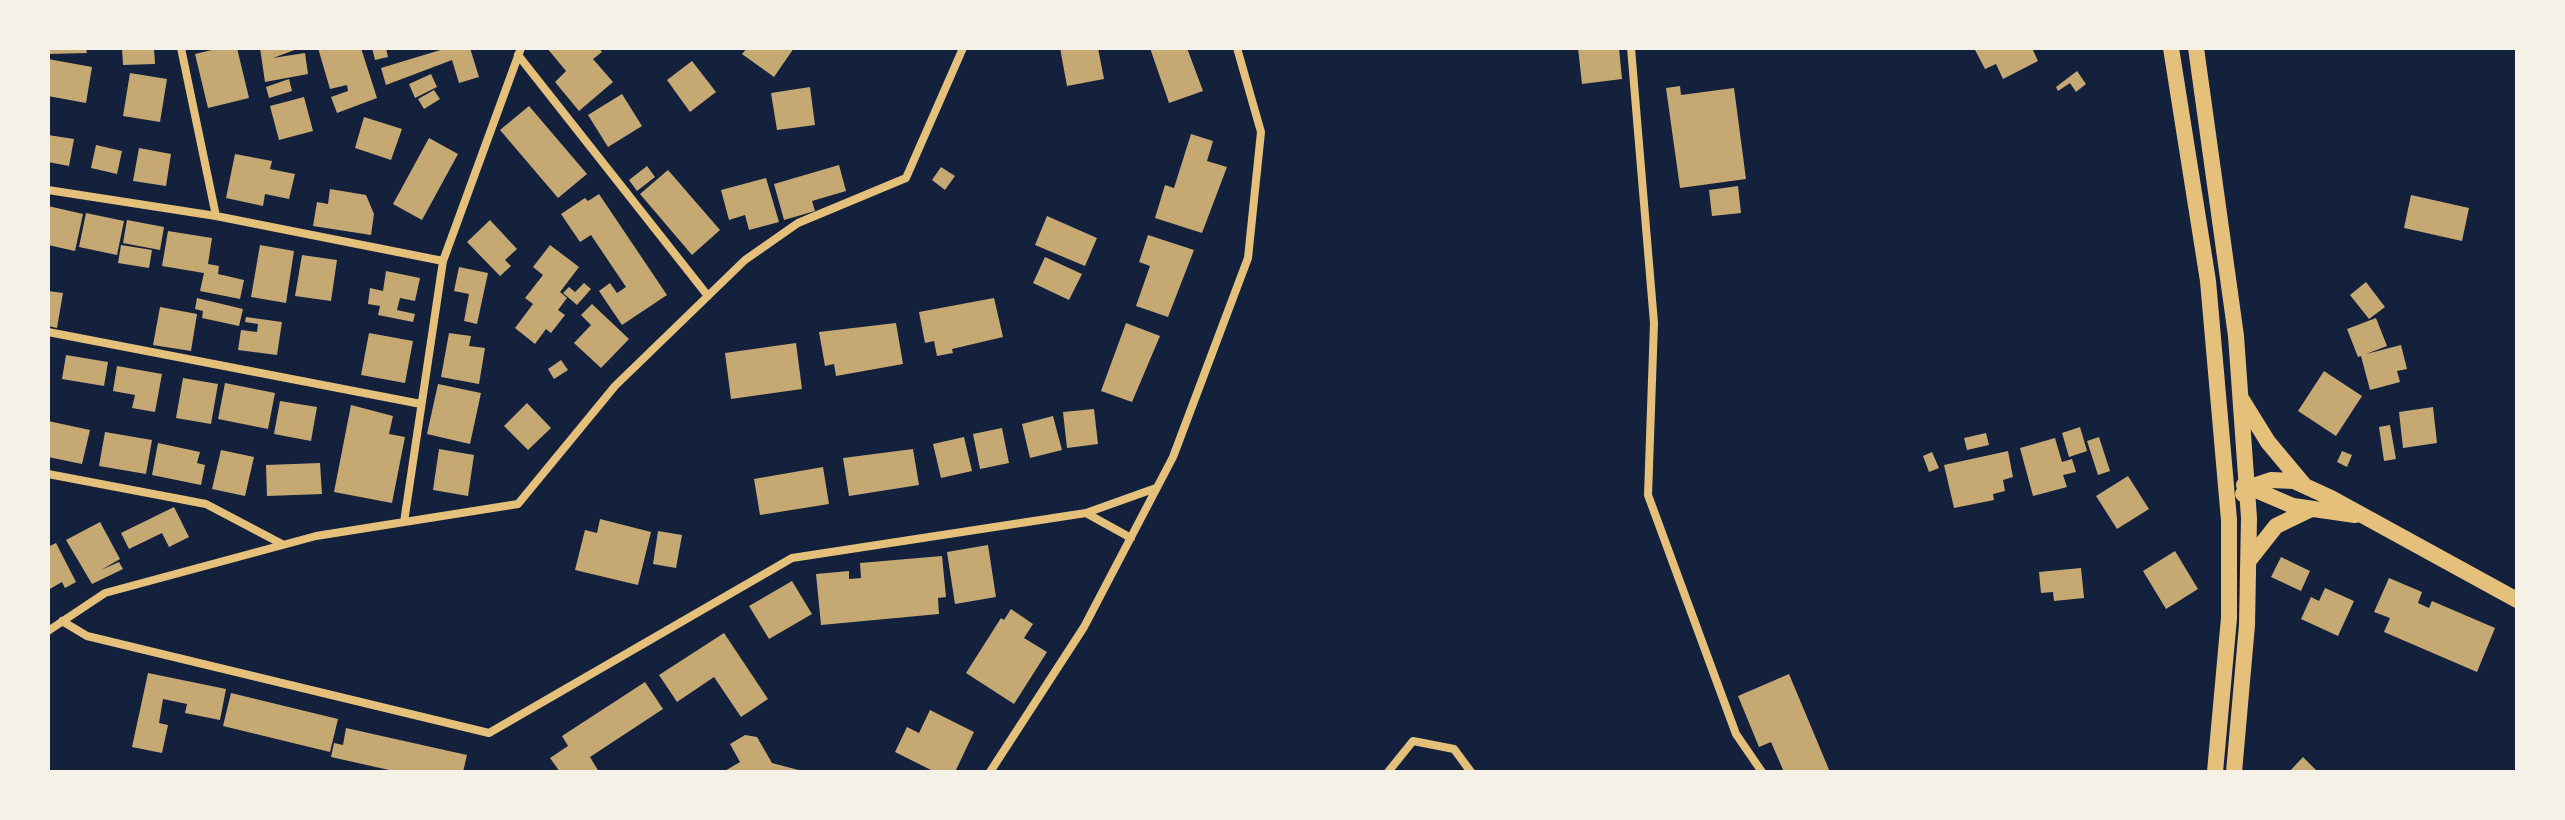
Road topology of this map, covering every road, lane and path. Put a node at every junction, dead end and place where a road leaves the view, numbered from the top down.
1 (181, 48) edge
2 (963, 48) edge
3 (1237, 48) edge
4 (1631, 48) edge
5 (2171, 48) edge
6 (2196, 48) edge
7 (520, 52) edge
8 (48, 190) edge
9 (216, 216) junction
10 (443, 261) junction
11 (708, 296) junction
12 (48, 332) edge
13 (2240, 396) junction
14 (421, 404) junction
15 (2225, 462) junction
16 (48, 474) edge
17 (2305, 486) junction
18 (1157, 488) junction
19 (2247, 488) junction
20 (2312, 510) junction
21 (1086, 513) junction
22 (2365, 517) junction
23 (2229, 520) junction
24 (404, 522) junction
25 (1131, 538) junction
26 (283, 545) junction
27 (2250, 559) junction
28 (2517, 600) edge
29 (62, 621) junction
30 (48, 631) edge
31 (990, 772) edge
32 (1388, 772) edge
33 (1471, 772) edge
34 (1762, 772) edge
35 (2215, 772) edge
36 (2234, 772) edge

1 - 9 street
2 - 11 street
3 - 18 street
4 - 34 street
5 - 15 main road
6 - 13 main road
7 - 10 street
7 - 11 street
8 - 9 street
9 - 10 street
10 - 14 street
11 - 24 street
12 - 14 street
13 - 17 main road
13 - 19 main road
14 - 24 street
15 - 19 main road
15 - 23 main road
16 - 26 street
17 - 19 main road
17 - 22 main road
18 - 21 street
18 - 25 street
19 - 20 main road
19 - 23 main road
19 - 27 main road
20 - 22 main road
20 - 27 main road
21 - 25 street
21 - 29 street
22 - 28 main road
23 - 35 main road
24 - 26 street
25 - 31 street
26 - 29 street
27 - 36 main road
29 - 30 street
32 - 33 street

